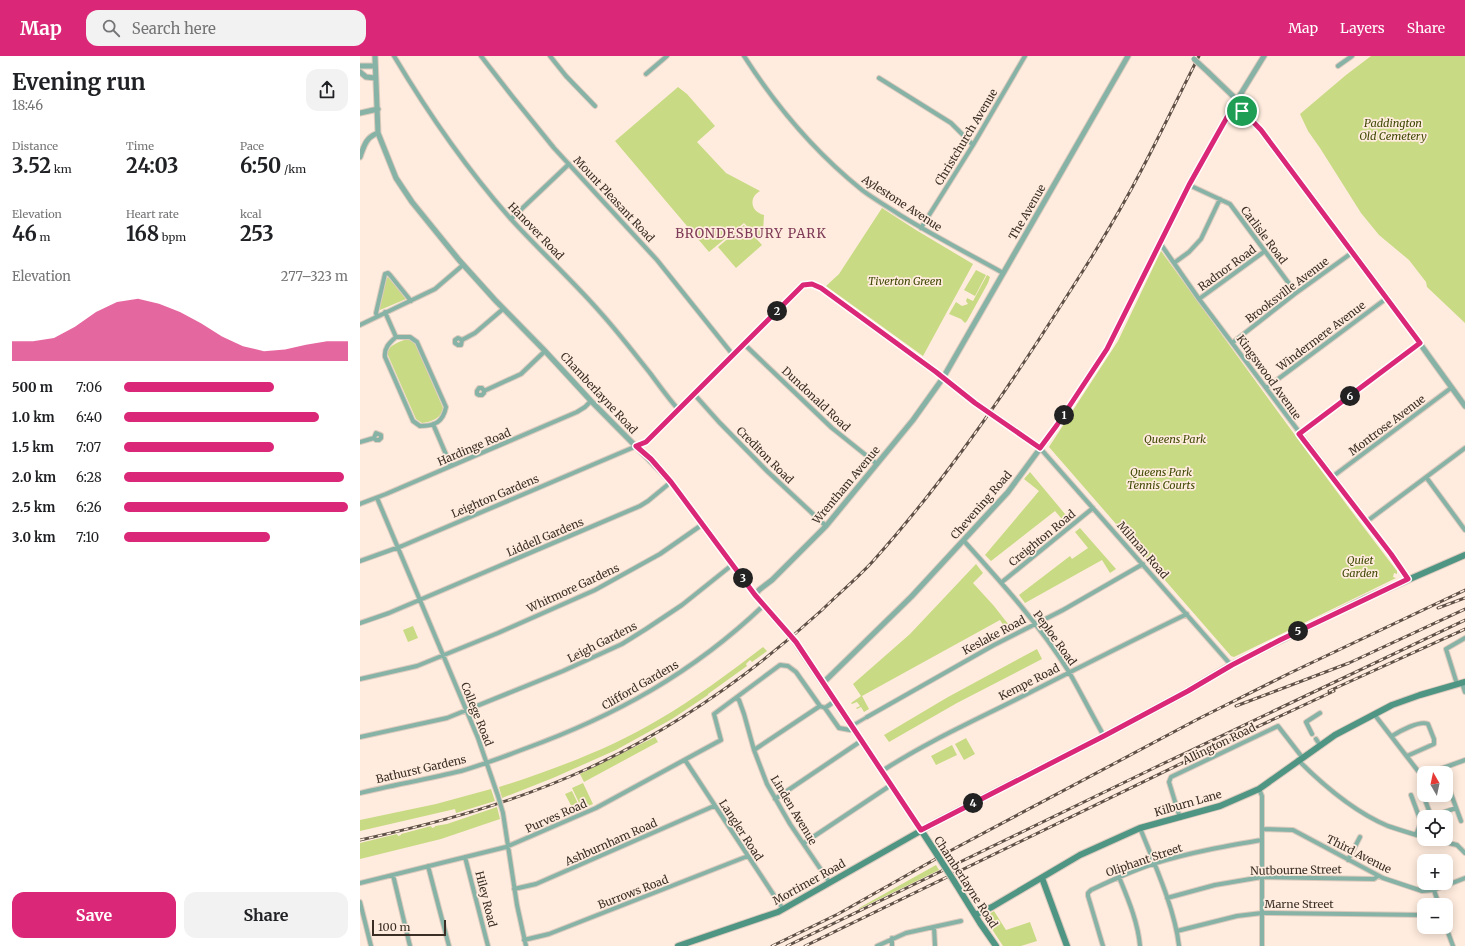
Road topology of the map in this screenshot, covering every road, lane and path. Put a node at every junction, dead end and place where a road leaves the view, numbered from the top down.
1 (375, 56) edge
2 (394, 56) edge
3 (481, 56) edge
4 (550, 56) edge
5 (667, 56) edge
6 (744, 56) edge
7 (1025, 56) edge
8 (1128, 56) edge
9 (1190, 56) edge
10 (1264, 56) edge
11 (1352, 56) edge
12 (361, 66) edge
13 (375, 66) junction
14 (1338, 66) dead end
15 (360, 72) edge
16 (646, 74) dead end
17 (375, 78) junction
18 (879, 78) dead end
19 (1236, 101) junction
20 (595, 106) dead end
21 (378, 109) junction
22 (360, 113) edge
23 (378, 133) junction
24 (973, 145) junction
25 (360, 157) edge
26 (569, 164) junction
27 (1189, 185) junction
28 (1220, 199) junction
29 (511, 218) junction
30 (921, 228) junction
31 (1160, 243) junction
32 (1265, 251) junction
33 (1353, 252) junction
34 (1174, 263) junction
35 (463, 265) junction
36 (1003, 274) junction
37 (1296, 293) junction
38 (1388, 298) junction
39 (1199, 299) junction
40 (411, 301) junction
41 (503, 309) junction
42 (386, 312) junction
43 (377, 316) junction
44 (360, 325) edge
45 (396, 337) junction
46 (462, 340) dead end
47 (1232, 343) junction
48 (1420, 343) junction
49 (744, 344) junction
50 (545, 351) junction
51 (732, 355) junction
52 (943, 378) junction
53 (1266, 388) junction
54 (1451, 388) junction
55 (484, 391) dead end
56 (694, 394) junction
57 (591, 401) junction
58 (1465, 404) edge
59 (678, 409) junction
60 (434, 424) junction
61 (1299, 434) junction
62 (374, 438) dead end
63 (360, 442) edge
64 (636, 446) junction
65 (1040, 448) junction
66 (1465, 448) edge
67 (877, 464) junction
68 (451, 466) junction
69 (1332, 476) junction
70 (1426, 477) junction
71 (671, 482) junction
72 (377, 498) junction
73 (360, 504) edge
74 (1094, 508) junction
75 (1366, 522) junction
76 (703, 524) junction
77 (826, 526) junction
78 (1465, 530) edge
79 (964, 541) junction
80 (398, 547) junction
81 (1465, 555) edge
82 (360, 561) edge
83 (1143, 564) junction
84 (732, 565) junction
85 (1408, 579) junction
86 (1002, 582) junction
87 (755, 595) junction
88 (420, 600) junction
89 (764, 605) junction
90 (1187, 614) junction
91 (360, 623) edge
92 (1035, 624) junction
93 (1465, 638) edge
94 (443, 655) junction
95 (1232, 665) junction
96 (1069, 672) junction
97 (360, 679) edge
98 (823, 683) junction
99 (1461, 683) edge
100 (1465, 692) edge
101 (736, 698) junction
102 (834, 701) junction
103 (820, 706) junction
104 (825, 708) junction
105 (466, 710) junction
106 (1320, 713) dead end
107 (1374, 714) junction
108 (867, 717) joint
109 (854, 726) junction
110 (1312, 734) dead end
111 (1104, 736) junction
112 (1392, 736) junction
113 (360, 737) edge
114 (1316, 739) dead end
115 (861, 741) junction
116 (1320, 745) junction
117 (754, 750) junction
118 (1407, 756) junction
119 (1300, 758) junction
120 (684, 760) junction
121 (1465, 760) edge
122 (487, 763) junction
123 (1452, 766) edge
124 (1417, 770) edge
125 (882, 771) junction
126 (891, 785) junction
127 (1258, 789) junction
128 (360, 793) edge
129 (1411, 795) dead end
130 (775, 799) junction
131 (1453, 800) edge
132 (714, 806) junction
133 (1456, 808) junction
134 (1417, 810) edge
135 (1450, 810) edge
136 (1180, 818) junction
137 (1461, 821) dead end
138 (1140, 828) junction
139 (1262, 829) junction
140 (921, 830) junction
141 (1416, 835) edge
142 (1360, 837) dead end
143 (1262, 840) junction
144 (804, 843) junction
145 (1453, 844) edge
146 (508, 846) junction
147 (1465, 853) edge
148 (748, 856) junction
149 (465, 857) junction
150 (1348, 860) junction
151 (1154, 864) junction
152 (428, 866) junction
153 (393, 875) junction
154 (1378, 876) junction
155 (1119, 877) junction
156 (1262, 877) junction
157 (1042, 878) junction
158 (1465, 878) edge
159 (360, 883) edge
160 (830, 883) junction
161 (1453, 883) edge
162 (514, 889) junction
163 (1417, 889) edge
164 (1419, 890) edge
165 (1434, 890) joint
166 (1167, 898) junction
167 (1436, 898) edge
168 (360, 902) edge
169 (783, 909) junction
170 (1262, 913) junction
171 (975, 915) junction
172 (1417, 915) edge
173 (961, 921) dead end
174 (934, 927) junction
175 (1177, 931) junction
176 (1448, 934) edge
177 (892, 938) junction
178 (524, 940) junction
179 (371, 946) edge
180 (410, 946) edge
181 (449, 946) edge
182 (488, 946) edge
183 (526, 946) edge
184 (678, 946) edge
185 (877, 946) edge
186 (892, 946) edge
187 (935, 946) edge
188 (996, 946) edge
189 (1066, 946) edge
190 (1103, 946) edge
191 (1140, 946) edge
192 (1179, 946) edge
193 (1262, 946) edge
194 (1452, 946) edge

1 - 13 street, Chamberlayne Road
2 - 29 street, Hanover Road
3 - 26 street, Mount Pleasant Road
4 - 20 street
5 - 16 street
6 - 30 street, Aylestone Avenue
7 - 24 street, Christchurch Avenue
8 - 36 street, The Avenue
9 - 19 street, bridge
10 - 19 street, Chevening Road
11 - 14 street
12 - 13 street
12 - 15 street
13 - 17 street, Chamberlayne Road
15 - 17 street
17 - 21 street, Chamberlayne Road
18 - 24 street
19 - 27 street, Chevening Road
19 - 33 street
21 - 22 street
21 - 23 street, Chamberlayne Road
23 - 25 street
23 - 35 street, Chamberlayne Road
24 - 30 street, Christchurch Avenue
26 - 29 street
26 - 51 street, Mount Pleasant Road
27 - 28 street, Carlisle Road
27 - 31 street, Chevening Road
28 - 32 street, Carlisle Road
28 - 34 street
29 - 59 street, Hanover Road
30 - 36 street, Aylestone Avenue
31 - 34 street, Kingswood Avenue
31 - 65 street, Chevening Road
32 - 37 street, Carlisle Road
32 - 39 street, Radnor Road
33 - 37 street, Brooksville Avenue
33 - 38 street
34 - 39 street, Kingswood Avenue
35 - 40 street
35 - 41 street, Chamberlayne Road
36 - 52 street, The Avenue
37 - 47 street, Brooksville Avenue
38 - 48 street
38 - 53 street, Windermere Avenue
39 - 47 street, Kingswood Avenue
40 - 42 street
40 - 43 street
41 - 46 street
41 - 50 street, Chamberlayne Road
42 - 43 street
42 - 45 street
43 - 44 street
45 - 60 street
45 - 60 street
47 - 53 street, Kingswood Avenue
48 - 54 street
48 - 61 street
49 - 51 street, Leighton Gardens
49 - 52 street, Leighton Gardens
49 - 67 street, Dundonald Road
50 - 55 street
50 - 57 street, Chamberlayne Road
51 - 56 street, Leighton Gardens
52 - 65 street, bridge
52 - 67 street, Wrentham Avenue
53 - 61 street, Kingswood Avenue
54 - 58 street
54 - 69 street, Montrose Avenue
56 - 59 street, Leighton Gardens
56 - 77 street, Crediton Road
57 - 64 street, Chamberlayne Road
57 - 68 street, Hardinge Road
59 - 64 street, Leighton Gardens
60 - 68 street
61 - 69 street, Kingswood Avenue
62 - 63 street
64 - 71 street, Chamberlayne Road
64 - 80 street, Leighton Gardens
65 - 74 street, Milman Road
65 - 79 street, Chevening Road
66 - 70 street
67 - 77 street, Wrentham Avenue
68 - 72 street, Hardinge Road
69 - 75 street, Kingswood Avenue
70 - 75 street
70 - 78 street
71 - 76 street, Chamberlayne Road
71 - 88 street, Liddell Gardens
72 - 73 street, Hardinge Road
72 - 80 street, College Road
74 - 83 street, Milman Road
74 - 86 street, Creighton Road
75 - 85 street, Kingswood Avenue
76 - 84 street, Chamberlayne Road
76 - 94 street, Whitmore Gardens
77 - 87 street, Wrentham Avenue
79 - 86 street, Peploe Road
79 - 98 street, Chevening Road
80 - 82 street, Leighton Gardens
80 - 88 street, College Road
81 - 85 main road, Mortimer Road
83 - 90 street, Milman Road
83 - 92 street, Keslake Road
84 - 87 street, Chamberlayne Road
84 - 105 street, Leigh Gardens
85 - 95 main road, Mortimer Road
86 - 92 street, Peploe Road
87 - 89 street, Chamberlayne Road
88 - 91 street, Liddell Gardens
88 - 94 street, College Road
89 - 98 street, Chamberlayne Road, bridge
89 - 122 street, Clifford Gardens
90 - 95 street, Milman Road
90 - 96 street, Kempe Road
92 - 96 street, Peploe Road
92 - 108 street, Keslake Road
93 - 99 street
94 - 97 street, Whitmore Gardens
94 - 105 street, College Road
95 - 111 main road, Mortimer Road
96 - 111 street, Peploe Road
96 - 125 street, Kempe Road
98 - 102 street, Chamberlayne Road
99 - 100 street
99 - 107 main road, Kilburn Lane
101 - 103 street
101 - 117 street, Linden Avenue
101 - 120 street, Purves Road
102 - 104 street
102 - 109 street, Chamberlayne Road
103 - 104 street
103 - 117 street
104 - 109 street
105 - 113 street, Leigh Gardens
105 - 122 street, College Road
106 - 110 street
107 - 112 street
107 - 116 main road, Kilburn Lane
108 - 109 street, Keslake Road
109 - 115 street, Chamberlayne Road
111 - 140 main road, Mortimer Road
112 - 118 street
112 - 118 street
114 - 116 street
115 - 125 street, Chamberlayne Road
115 - 130 street
116 - 119 main road, Kilburn Lane
117 - 130 street, Linden Avenue
118 - 124 street
119 - 127 main road, Kilburn Lane
119 - 136 street, Allington Road
119 - 141 street
120 - 132 street, Langler Road
120 - 146 street, Purves Road
121 - 123 street
122 - 128 street, Bathurst Gardens
122 - 146 street, College Road, bridge
125 - 126 street, Chamberlayne Road
126 - 140 street, Chamberlayne Road
126 - 144 street
127 - 136 main road, Kilburn Lane
127 - 139 street
129 - 134 street
130 - 144 street, Linden Avenue
131 - 133 street
132 - 148 street, Langler Road
132 - 162 street, Ashburnham Road
133 - 135 street
133 - 137 street
136 - 138 main road, Kilburn Lane
138 - 151 street
138 - 157 main road, Kilburn Lane
139 - 143 street
139 - 150 street, Third Avenue
140 - 160 main road, Mortimer Road
140 - 171 main road, Chamberlayne Road, bridge
142 - 150 street
143 - 151 street, Oliphant Street
143 - 156 street
144 - 160 street, Linden Avenue
145 - 147 street
146 - 149 street, Purves Road
146 - 162 street, College Road
148 - 169 street, Langler Road
148 - 178 street, Burrows Road
149 - 152 street, Purves Road
149 - 182 street, Hiley Road
150 - 154 street, Third Avenue
151 - 155 street, Oliphant Street
151 - 166 street
152 - 153 street, Purves Road
152 - 181 street
153 - 159 street, Purves Road
153 - 180 street
154 - 156 street, Nutbourne Street
154 - 163 street, Third Avenue
155 - 190 street, Oliphant Street
155 - 191 street
156 - 166 street, Nutbourne Street
156 - 170 street
157 - 171 main road, Kilburn Lane
157 - 189 main road
158 - 161 street
160 - 169 main road, Mortimer Road
162 - 178 street, College Road
164 - 165 street, Third Avenue
165 - 167 street
166 - 175 street
168 - 179 street
169 - 184 main road, Mortimer Road
170 - 172 street, Marne Street
170 - 175 street, Marne Street
170 - 193 street
171 - 188 main road, Chamberlayne Road
173 - 174 street
174 - 177 street
174 - 187 street
175 - 192 street
176 - 194 street
177 - 185 street
177 - 186 street
178 - 183 street, College Road

